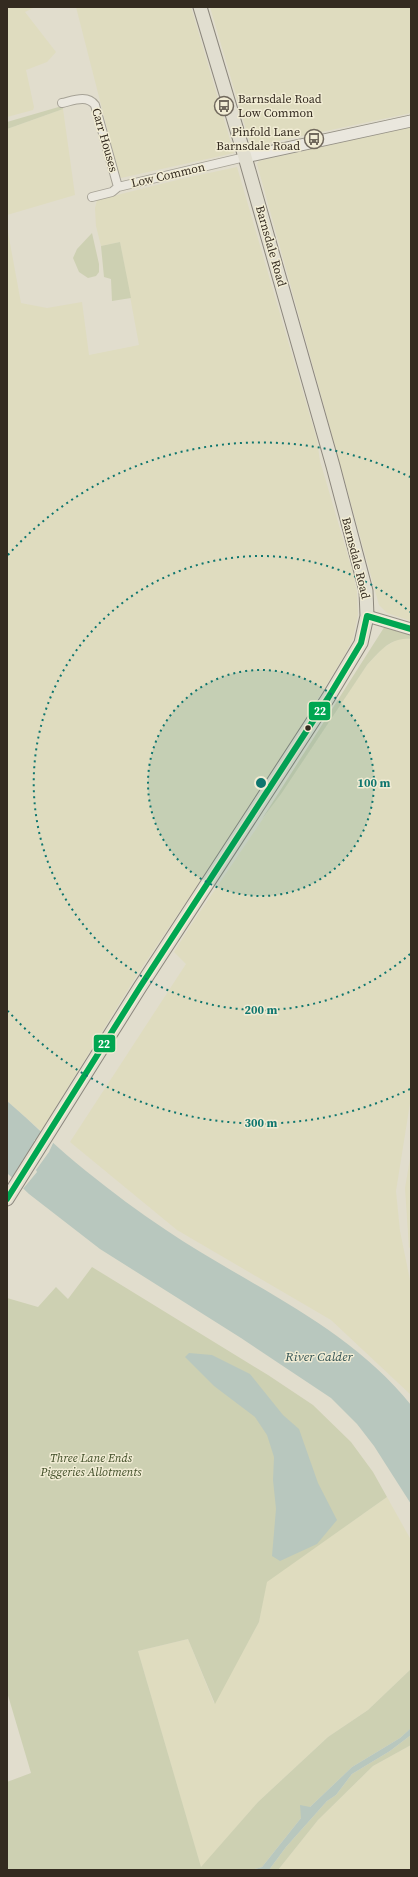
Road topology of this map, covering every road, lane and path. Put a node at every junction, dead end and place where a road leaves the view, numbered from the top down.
1 (200, 7) edge
2 (62, 103) dead end
3 (411, 121) edge
4 (245, 157) junction
5 (118, 187) junction
6 (92, 197) dead end
7 (367, 616) junction
8 (411, 629) edge
9 (8, 1197) edge

1 - 4 main road, Barnsdale Road
2 - 5 street, Carr Houses
3 - 4 street
4 - 5 street, Low Common
4 - 7 main road, Barnsdale Road
5 - 6 street, Low Common
7 - 8 street
7 - 9 main road, Barnsdale Road

